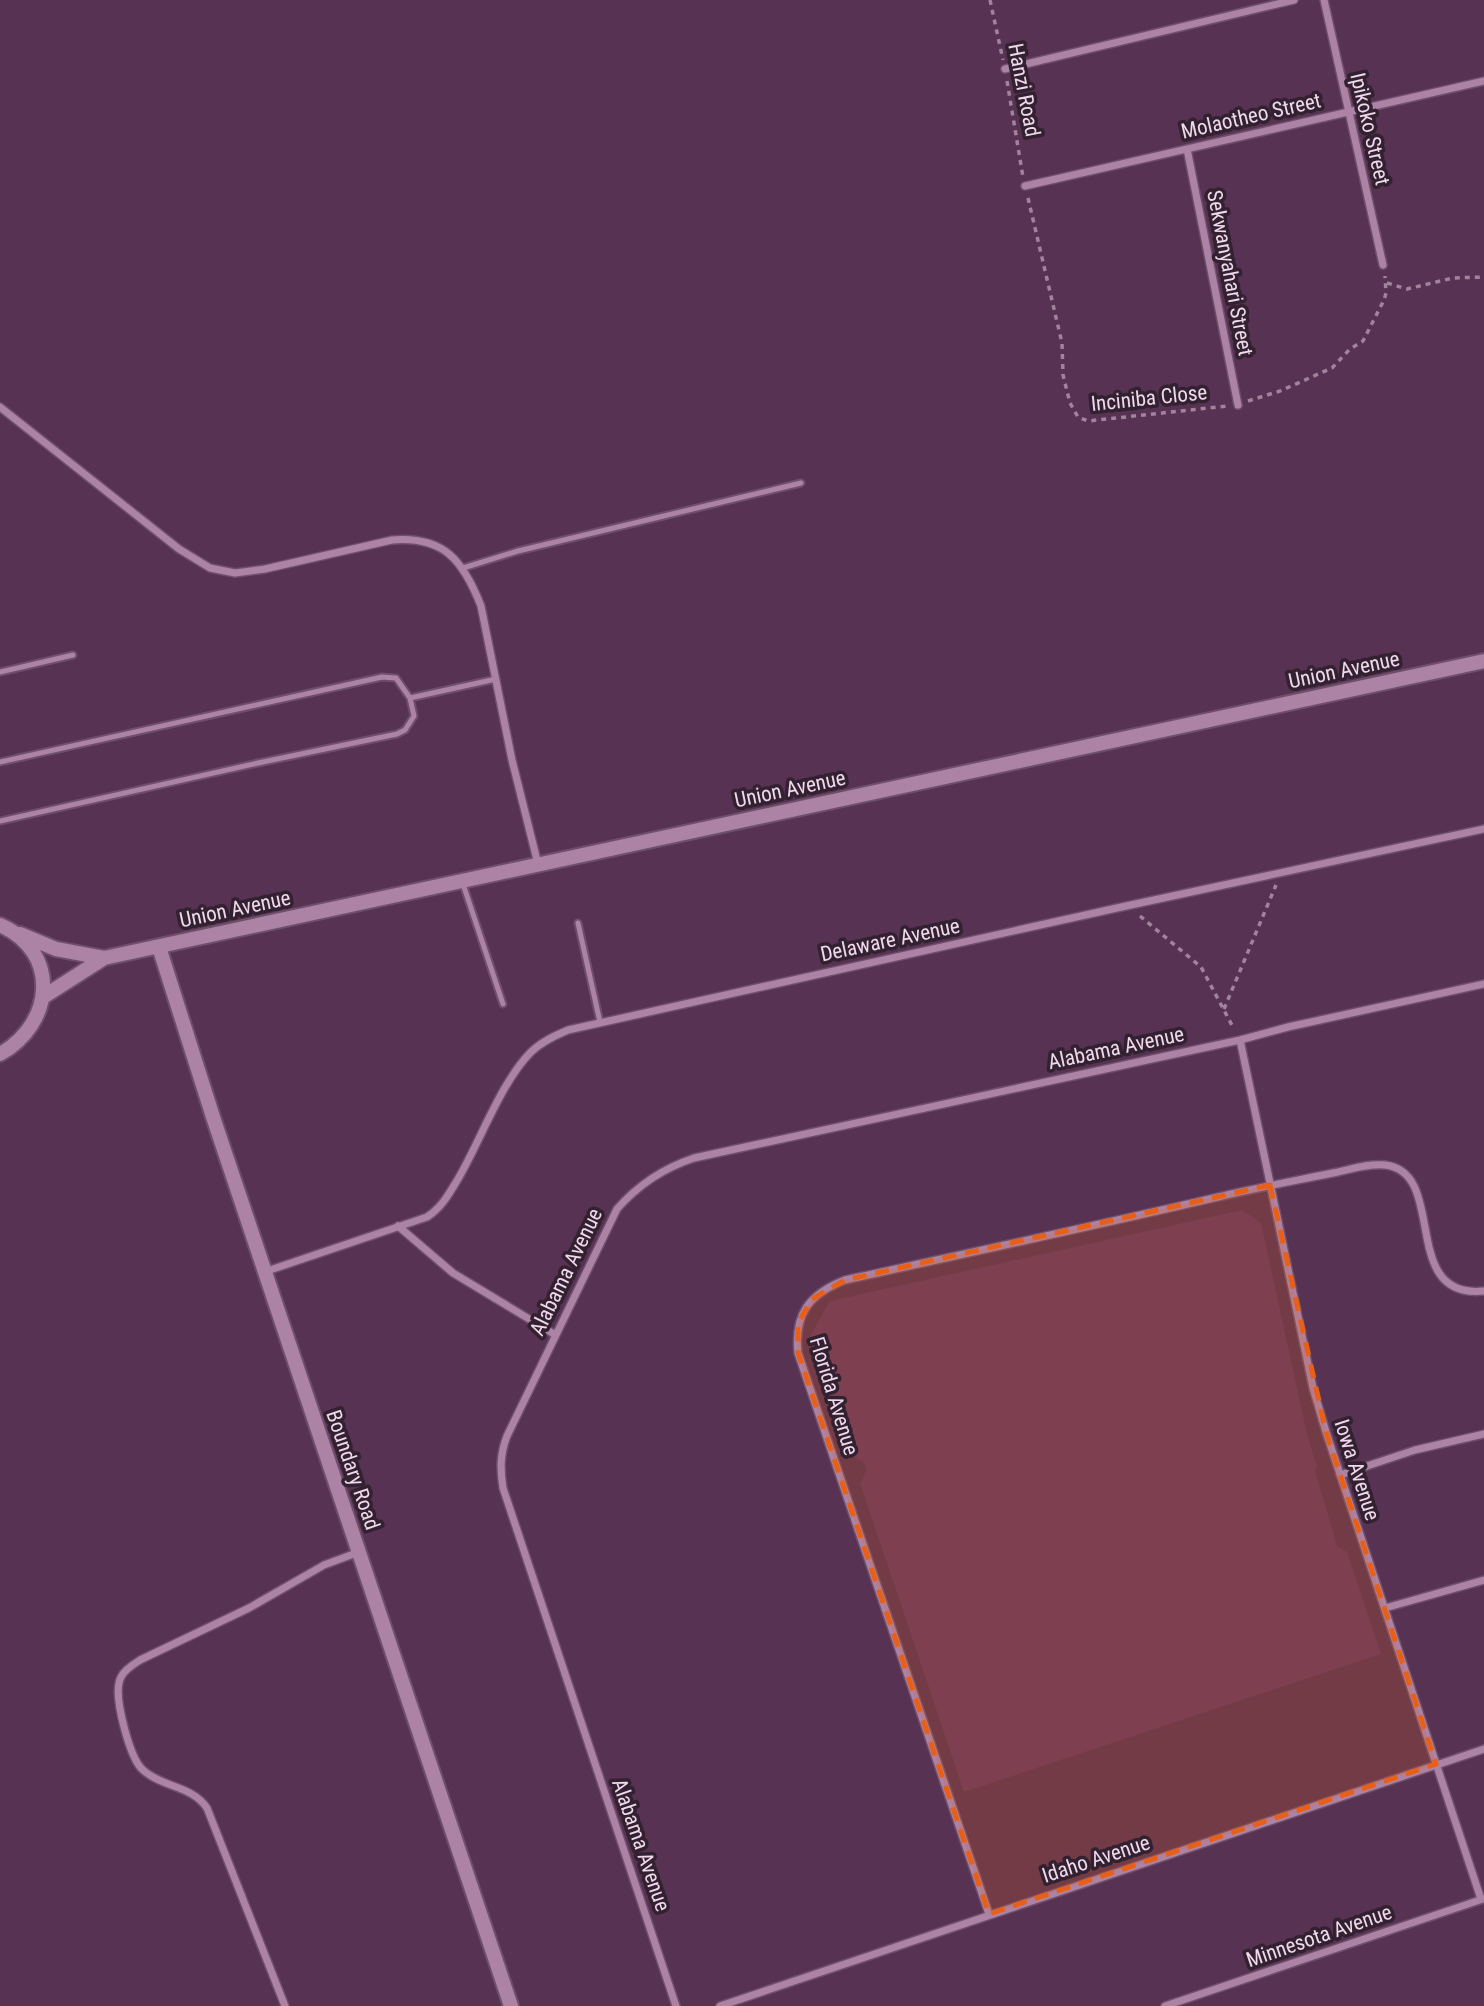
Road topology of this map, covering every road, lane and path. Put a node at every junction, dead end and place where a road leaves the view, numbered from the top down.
1 (990, 0) edge
2 (1294, 0) edge
3 (1324, 0) edge
4 (1005, 69) junction
5 (1484, 81) edge
6 (1348, 112) junction
7 (1187, 149) junction
8 (1025, 186) junction
9 (1383, 265) joint
10 (1484, 277) edge
11 (1386, 283) junction
12 (1238, 405) junction
13 (0, 407) edge
14 (801, 483) dead end
15 (463, 568) junction
16 (73, 655) dead end
17 (1484, 661) edge
18 (0, 672) edge
19 (496, 679) junction
20 (410, 698) junction
21 (0, 762) edge
22 (0, 821) edge
23 (1484, 829) edge
24 (538, 864) junction
25 (1281, 873) junction
26 (462, 881) junction
27 (1126, 906) junction
28 (578, 923) dead end
29 (6, 928) edge
30 (159, 947) junction
31 (104, 958) junction
32 (1484, 984) edge
33 (43, 997) junction
34 (503, 1004) dead end
35 (1224, 1009) junction
36 (600, 1022) junction
37 (1240, 1041) junction
38 (0, 1054) edge
39 (1270, 1185) junction
40 (398, 1226) junction
41 (264, 1272) junction
42 (1484, 1291) edge
43 (554, 1334) junction
44 (1484, 1434) edge
45 (1340, 1475) junction
46 (359, 1552) junction
47 (1484, 1580) edge
48 (1385, 1608) junction
49 (1484, 1749) edge
50 (1436, 1764) junction
51 (1482, 1899) edge
52 (989, 1914) junction
53 (285, 2006) edge
54 (511, 2006) edge
55 (676, 2006) edge
56 (720, 2006) edge
57 (1165, 2006) edge

1 - 4 path, Hanzi Road
2 - 4 street
3 - 6 street, Ipikoko Street
4 - 8 path, Hanzi Road
5 - 6 street, Molaotheo Street
6 - 7 street, Molaotheo Street
6 - 9 street, Ipikoko Street
7 - 8 street, Molaotheo Street
7 - 12 street, Sekwanyahari Street
8 - 12 path, Inciniba Close
9 - 11 path, Inciniba Close
10 - 11 path
11 - 12 path, Inciniba Close
13 - 15 street
14 - 15 lane
15 - 19 street
16 - 18 lane
17 - 24 street, Union Avenue
19 - 20 lane
19 - 24 street
20 - 21 lane
20 - 22 lane
23 - 25 street, Delaware Avenue
24 - 26 street, Union Avenue
25 - 27 street, Delaware Avenue
25 - 35 path
26 - 30 street, Union Avenue
26 - 34 lane
27 - 35 path
27 - 36 street, Delaware Avenue
28 - 36 lane
29 - 31 street, Union Avenue
29 - 33 street
30 - 31 street, Union Avenue
30 - 41 street, Boundary Road
31 - 33 street, Union Avenue
32 - 37 street, Alabama Avenue
33 - 38 street
35 - 37 path
36 - 40 street, Delaware Avenue
37 - 39 street, Iowa Avenue
37 - 43 street, Alabama Avenue
39 - 42 street, Florida Avenue
39 - 45 street, Iowa Avenue
39 - 52 street, Florida Avenue
40 - 41 street, Delaware Avenue
40 - 43 street
41 - 46 street, Boundary Road
43 - 55 street, Alabama Avenue
44 - 45 street
45 - 48 street, Iowa Avenue
46 - 53 street
46 - 54 street, Boundary Road
47 - 48 street
48 - 50 street, Iowa Avenue
49 - 50 street, Idaho Avenue
50 - 51 street, Iowa Avenue
50 - 52 street, Idaho Avenue
51 - 57 street, Minnesota Avenue
52 - 56 street, Idaho Avenue

